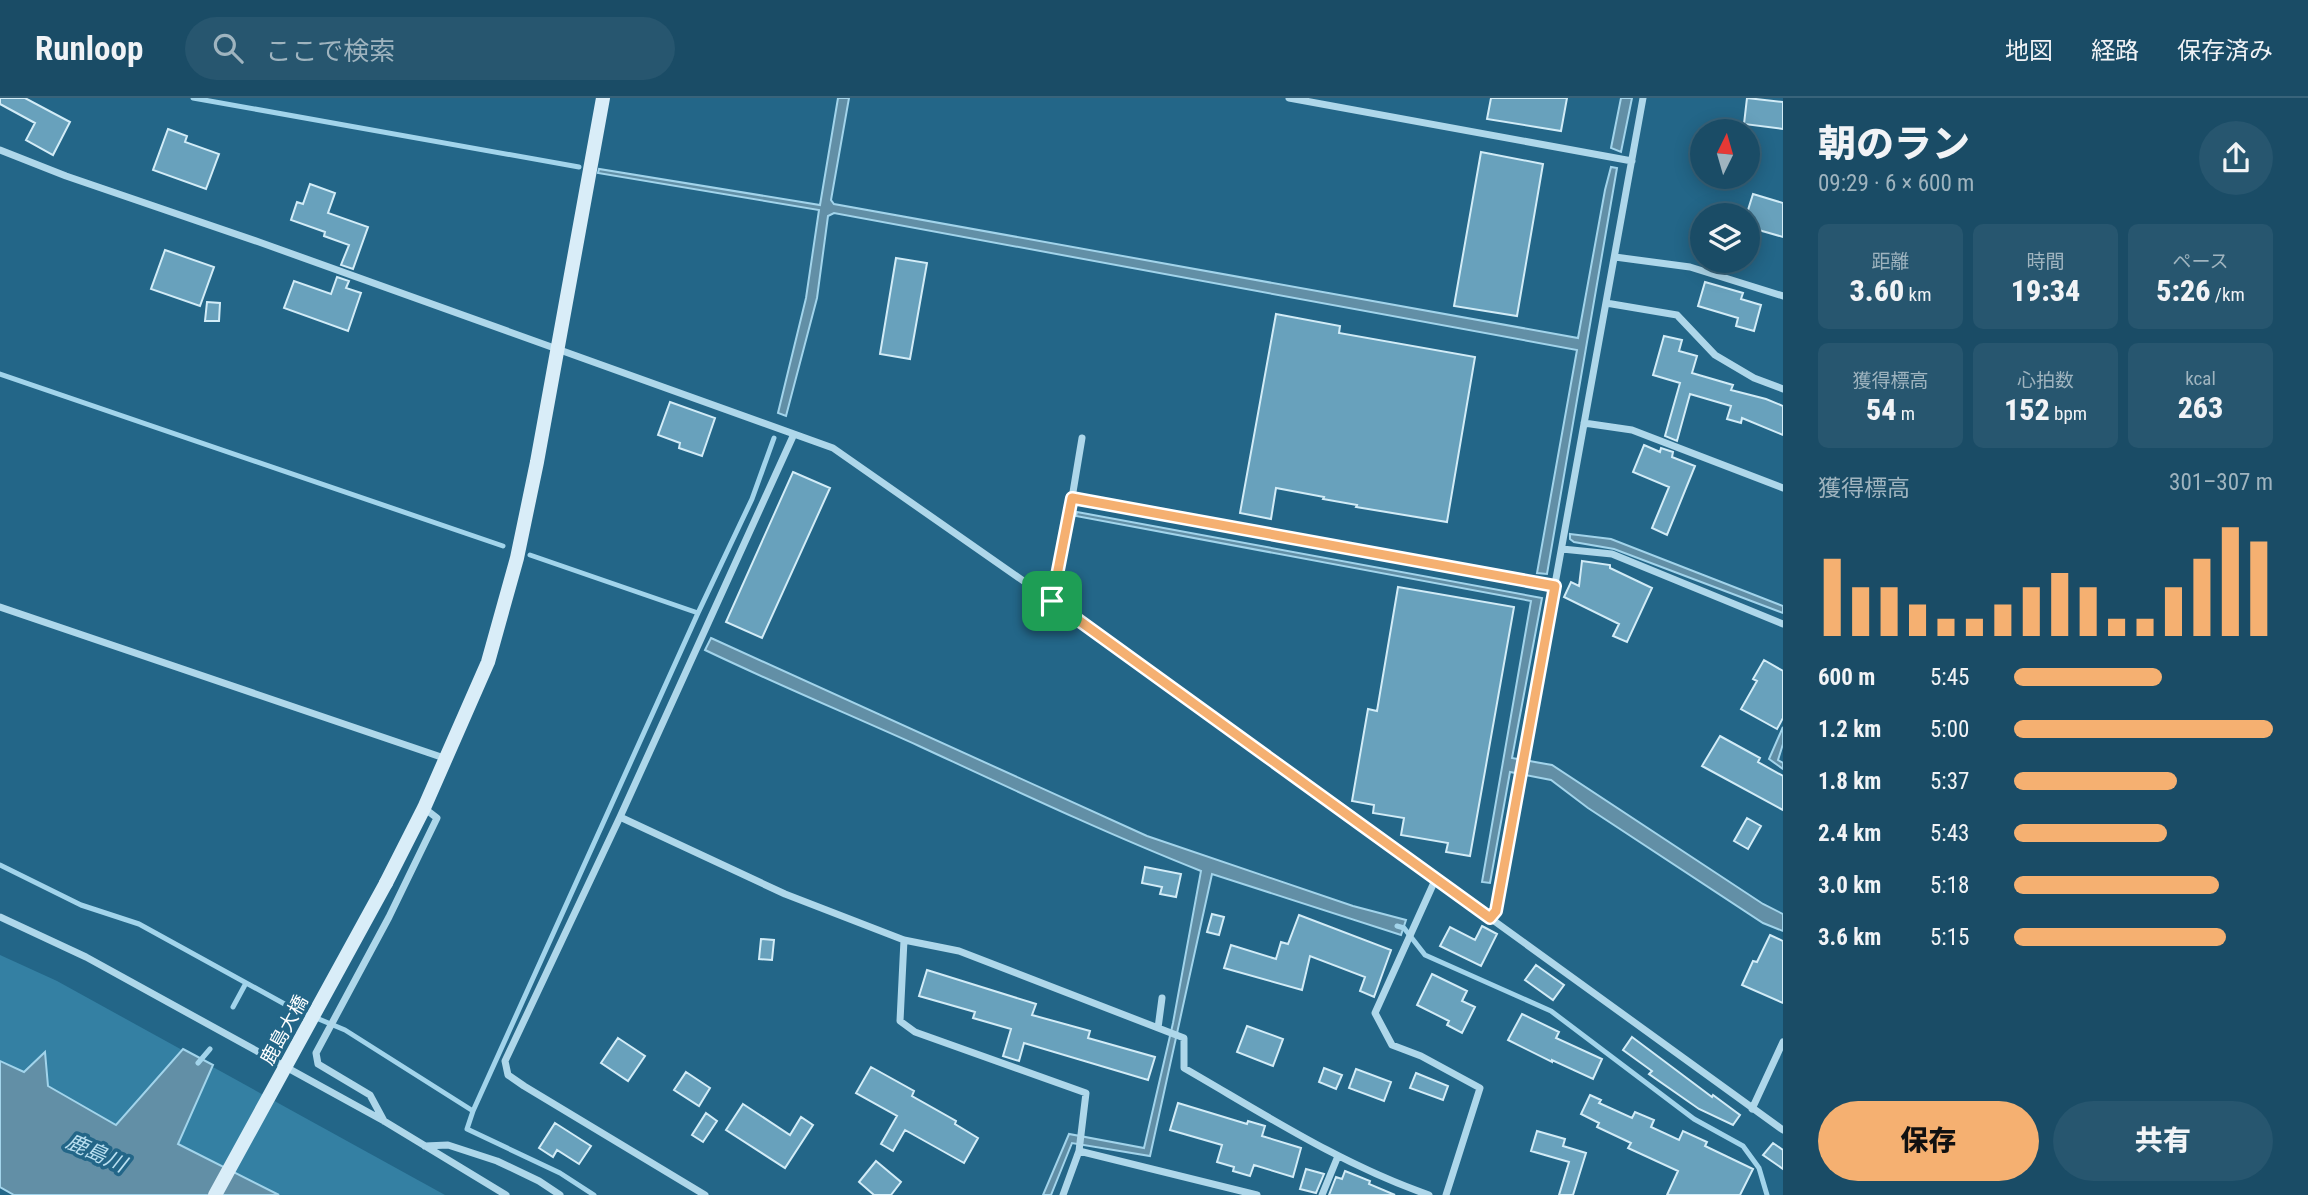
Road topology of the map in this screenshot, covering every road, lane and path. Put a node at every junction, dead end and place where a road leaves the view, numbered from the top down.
1 (603, 98) edge
2 (1289, 98) edge
3 (1643, 98) edge
4 (0, 149) edge
5 (1632, 161) junction
6 (1615, 257) junction
7 (1783, 296) edge
8 (1606, 303) junction
9 (557, 348) junction
10 (1783, 389) edge
11 (1584, 423) junction
12 (794, 434) junction
13 (1082, 438) dead end
14 (1783, 488) edge
15 (1072, 498) junction
16 (1562, 549) junction
17 (1555, 586) junction
18 (1052, 601) junction
19 (0, 607) edge
20 (1783, 624) edge
21 (447, 759) junction
22 (425, 808) junction
23 (620, 817) junction
24 (1436, 878) junction
25 (0, 917) edge
26 (1490, 918) junction
27 (904, 940) junction
28 (1162, 998) dead end
29 (1161, 1030) junction
30 (1783, 1042) edge
31 (1752, 1109) junction
32 (384, 1121) junction
33 (1783, 1130) edge
34 (424, 1146) junction
35 (1079, 1151) junction
36 (1338, 1156) junction
37 (215, 1195) edge
38 (506, 1195) edge
39 (560, 1195) edge
40 (705, 1195) edge
41 (1063, 1195) edge
42 (1257, 1195) edge
43 (1322, 1195) edge
44 (1429, 1195) edge
45 (1446, 1195) edge

1 - 9 street, 鹿島大橋
2 - 5 street
3 - 5 street
4 - 9 street
5 - 6 street
6 - 7 street
6 - 8 street
8 - 10 street
8 - 11 street
9 - 12 street
9 - 21 street, 鹿島大橋
11 - 14 street
11 - 16 street
12 - 18 street
12 - 23 street
13 - 15 street
15 - 17 street
15 - 18 street
16 - 17 street
16 - 20 street
17 - 26 street
18 - 24 street
19 - 21 street
21 - 22 street, 鹿島大橋
22 - 32 street
22 - 37 street, 鹿島大橋, bridge
23 - 27 street
23 - 40 street
24 - 26 street
24 - 45 street
25 - 32 street
26 - 31 street
27 - 29 street
27 - 35 street
28 - 29 street
29 - 36 street
30 - 31 street
31 - 33 street
32 - 34 street
34 - 38 street
34 - 39 street
35 - 41 street
35 - 42 street
36 - 43 street
36 - 44 street

